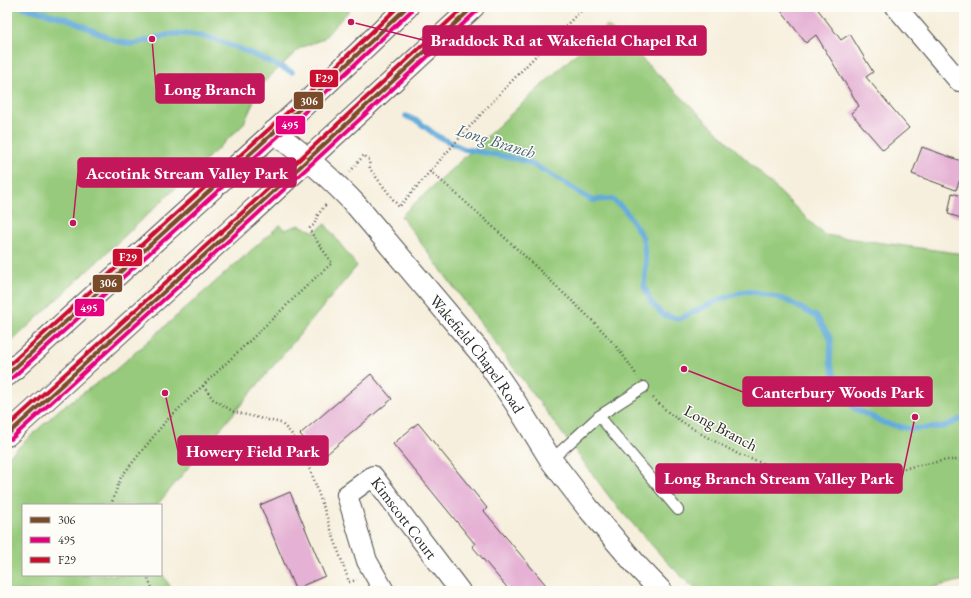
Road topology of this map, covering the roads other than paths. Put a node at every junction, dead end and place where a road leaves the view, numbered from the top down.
1 (407, 7) edge
2 (472, 7) edge
3 (896, 7) edge
4 (959, 80) dead end
5 (274, 132) junction
6 (309, 159) junction
7 (7, 375) edge
8 (644, 387) road end
9 (599, 416) junction
10 (7, 435) edge
11 (551, 460) junction
12 (678, 510) dead end
13 (379, 583) edge
14 (460, 591) edge
15 (661, 591) edge

1 - 5 main road
2 - 6 main road
3 - 4 street
5 - 6 main road, Wakefield Chapel Road
5 - 7 main road
6 - 10 main road
6 - 11 main road, Wakefield Chapel Road
8 - 9 lane
9 - 11 lane
9 - 12 lane
11 - 15 main road, Wakefield Chapel Road
13 - 14 street, Kimscott Court

